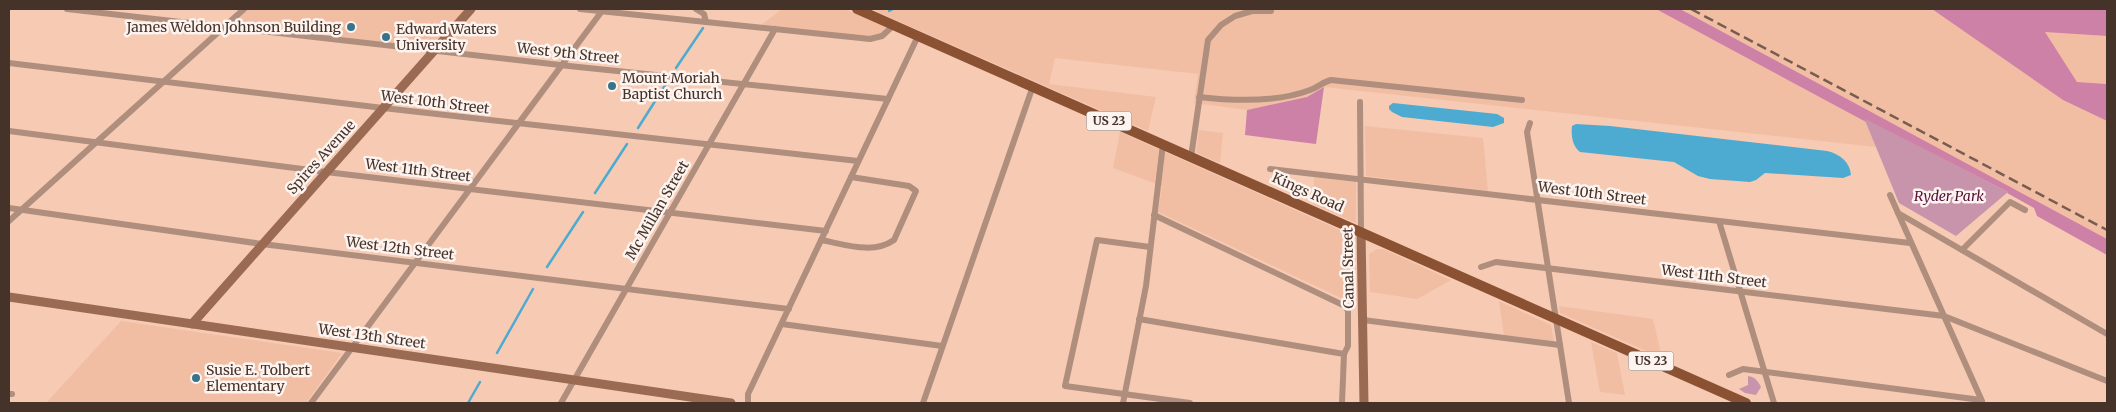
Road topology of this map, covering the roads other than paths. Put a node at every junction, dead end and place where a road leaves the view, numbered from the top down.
1 (66, 9) edge
2 (244, 9) edge
3 (471, 9) edge
4 (580, 9) edge
5 (696, 9) edge
6 (857, 9) edge
7 (602, 11) junction
8 (1271, 11) dead end
9 (706, 22) junction
10 (894, 25) junction
11 (224, 27) junction
12 (775, 29) junction
13 (918, 36) junction
14 (434, 51) junction
15 (9, 62) edge
16 (563, 65) junction
17 (163, 82) junction
18 (744, 84) junction
19 (1033, 86) junction
20 (888, 99) junction
21 (1199, 99) junction
22 (1522, 100) dead end
23 (1360, 102) dead end
24 (383, 108) junction
25 (1530, 123) dead end
26 (519, 124) junction
27 (9, 131) edge
28 (96, 142) junction
29 (709, 144) junction
30 (1163, 144) junction
31 (1191, 157) junction
32 (858, 161) junction
33 (1270, 169) dead end
34 (326, 172) junction
35 (851, 177) junction
36 (1361, 179) junction
37 (470, 189) junction
38 (1890, 194) dead end
39 (1537, 199) junction
40 (9, 208) edge
41 (22, 210) junction
42 (2025, 210) dead end
43 (670, 212) junction
44 (1898, 213) junction
45 (1154, 215) junction
46 (9, 221) edge
47 (1719, 221) junction
48 (826, 231) junction
49 (1362, 232) junction
50 (821, 240) junction
51 (1910, 243) junction
52 (262, 244) junction
53 (1150, 247) junction
54 (1962, 250) junction
55 (415, 262) junction
56 (1481, 267) dead end
57 (1548, 268) junction
58 (625, 289) junction
59 (1741, 292) junction
60 (9, 297) edge
61 (789, 310) junction
62 (1944, 316) junction
63 (1139, 319) junction
64 (1557, 319) junction
65 (1363, 320) junction
66 (192, 324) junction
67 (782, 324) junction
68 (2107, 334) edge
69 (1560, 345) junction
70 (942, 346) junction
71 (351, 347) junction
72 (1344, 354) junction
73 (1765, 372) junction
74 (1729, 375) dead end
75 (574, 379) junction
76 (2107, 381) edge
77 (1124, 399) edge
78 (1982, 401) edge
79 (311, 403) edge
80 (560, 403) edge
81 (731, 403) edge
82 (748, 403) edge
83 (923, 403) edge
84 (1190, 403) edge
85 (1342, 403) edge
86 (1364, 403) edge
87 (1569, 403) edge
88 (1746, 403) edge
89 (1774, 403) edge

1 - 11 street, West 9th Street
2 - 11 street
3 - 14 street, Spires Avenue
4 - 7 street
5 - 9 street
6 - 10 main road, Kings Road / US 23
7 - 9 street
7 - 16 street
8 - 21 street
9 - 12 street
10 - 12 street
10 - 13 main road, Kings Road / US 23
11 - 14 street, West 9th Street
11 - 17 street
12 - 18 street, Mc Millan Street
13 - 19 main road, Kings Road / US 23
13 - 20 street
14 - 16 street, West 9th Street
14 - 24 street, Spires Avenue
15 - 17 street, West 10th Street
16 - 18 street, West 9th Street
16 - 26 street
17 - 24 street, West 10th Street
17 - 28 street
18 - 20 street, West 9th Street
18 - 29 street, Mc Millan Street
19 - 30 main road, Kings Road / US 23
19 - 70 street
20 - 32 street
21 - 22 street
21 - 31 street
23 - 36 street, Canal Street
24 - 26 street, West 10th Street
24 - 34 street, Spires Avenue
25 - 39 street
26 - 29 street, West 10th Street
26 - 37 street
27 - 28 street, West 11th Street
28 - 34 street, West 11th Street
28 - 41 street
29 - 32 street, West 10th Street
29 - 43 street, Mc Millan Street
30 - 31 main road, Kings Road / US 23
30 - 45 street
31 - 49 main road, Kings Road / US 23
32 - 35 street
33 - 36 street, West 10th Street
34 - 37 street, West 11th Street
34 - 52 street, Spires Avenue
35 - 48 street
35 - 50 street
36 - 39 street, West 10th Street
36 - 49 street, Canal Street
37 - 43 street, West 11th Street
37 - 55 street
38 - 44 street
39 - 47 street, West 10th Street
39 - 57 street
40 - 41 street, West 12th Street
41 - 46 street
41 - 52 street, West 12th Street
42 - 54 street
43 - 48 street, West 11th Street
43 - 58 street, Mc Millan Street
44 - 51 street
44 - 54 street
45 - 53 street
45 - 72 street
47 - 51 street, West 10th Street
47 - 59 street
48 - 50 street
49 - 64 main road, Kings Road / US 23
49 - 65 street, Canal Street
50 - 61 street
51 - 62 street
52 - 55 street, West 12th Street
52 - 66 street, Spires Avenue
53 - 63 street
53 - 77 street
54 - 68 street
55 - 58 street, West 12th Street
55 - 71 street
56 - 57 street, West 11th Street
57 - 59 street, West 11th Street
57 - 64 street
58 - 61 street, West 12th Street
58 - 75 street, Mc Millan Street
59 - 62 street, West 11th Street
59 - 73 street
60 - 66 street, West 13th Street
61 - 67 street
62 - 76 street, West 11th Street
62 - 78 street
63 - 72 street
63 - 77 street
64 - 69 street
64 - 88 main road, Kings Road / US 23
65 - 69 street
65 - 86 street, Canal Street
66 - 71 street, West 13th Street
67 - 70 street
67 - 82 street
69 - 87 street
70 - 83 street
71 - 75 street, West 13th Street
71 - 79 street
72 - 85 street
73 - 74 street
73 - 78 street
73 - 89 street
75 - 80 street, Mc Millan Street
75 - 81 street, West 13th Street
77 - 84 street

